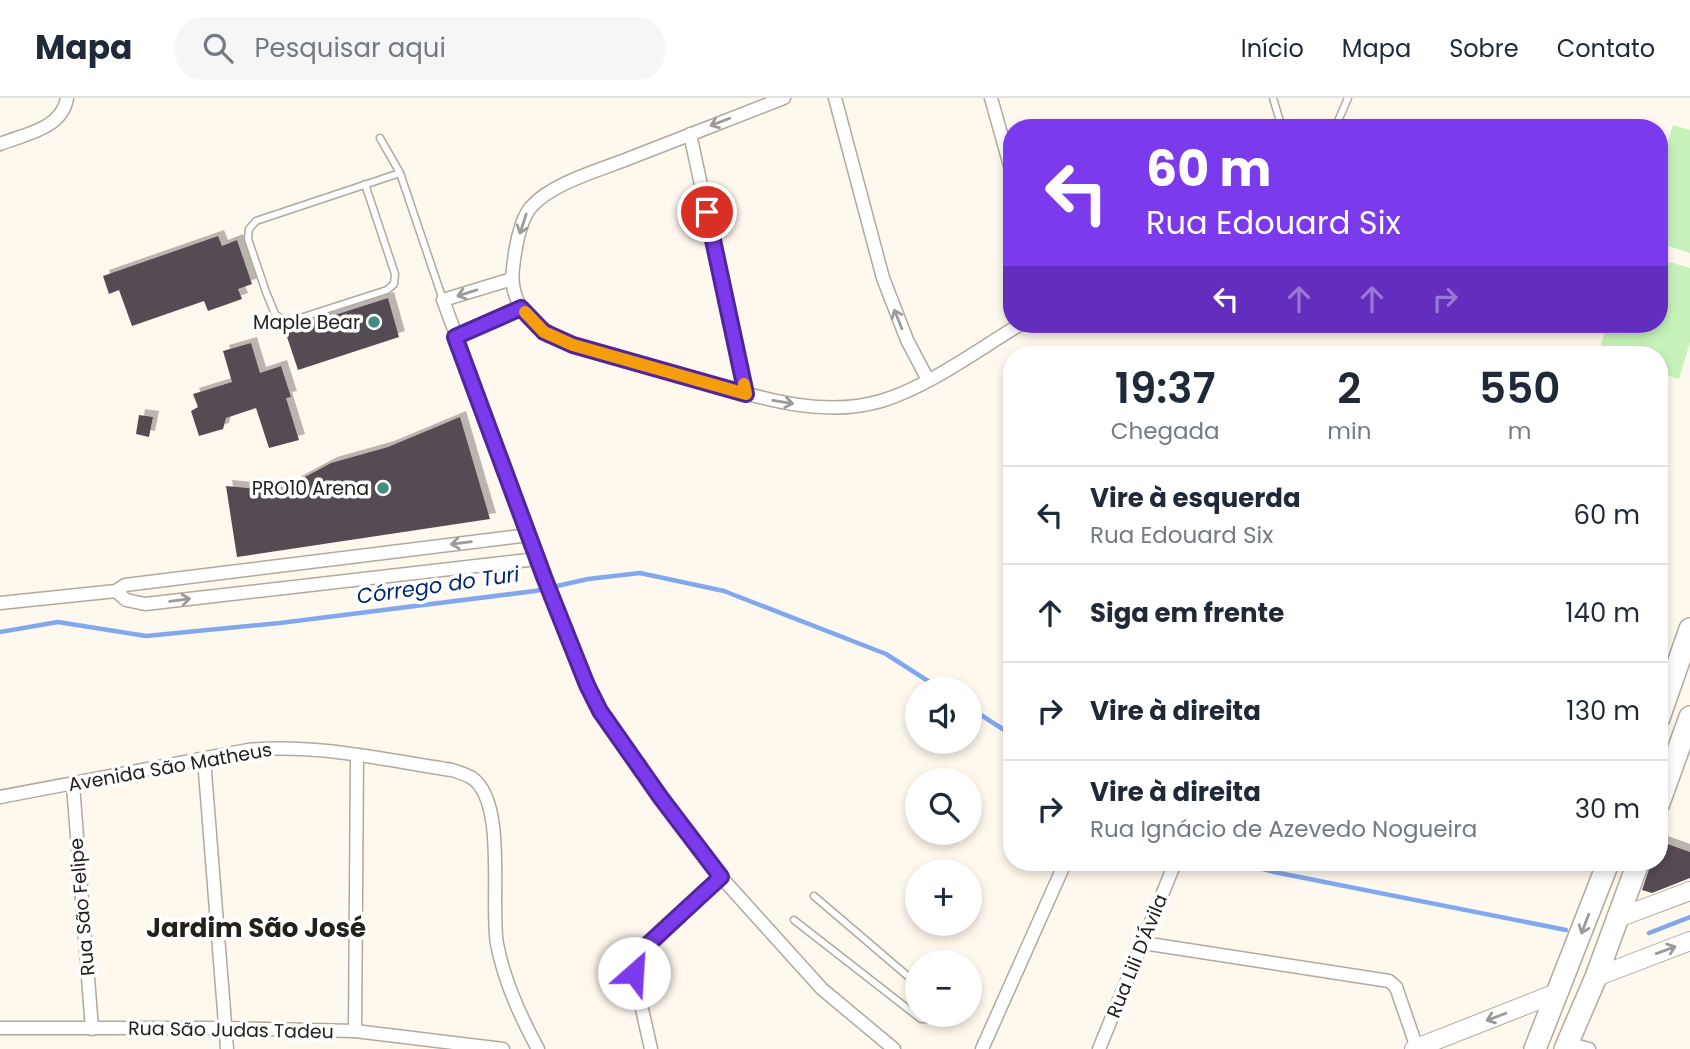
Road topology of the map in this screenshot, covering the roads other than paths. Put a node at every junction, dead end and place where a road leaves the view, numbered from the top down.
1 (67, 98) edge
2 (784, 98) edge
3 (835, 98) edge
4 (991, 98) edge
5 (1273, 98) edge
6 (1349, 98) edge
7 (1279, 119) edge
8 (1339, 119) edge
9 (690, 134) junction
10 (380, 138) dead end
11 (1003, 141) edge
12 (0, 144) edge
13 (400, 173) junction
14 (365, 184) junction
15 (512, 279) junction
16 (443, 300) junction
17 (521, 308) junction
18 (1006, 333) edge
19 (455, 337) junction
20 (928, 380) junction
21 (746, 394) junction
22 (529, 535) junction
23 (537, 559) junction
24 (116, 591) junction
25 (0, 603) edge
26 (1690, 629) edge
27 (1668, 692) edge
28 (1690, 717) edge
29 (357, 756) junction
30 (204, 759) junction
31 (1668, 778) edge
32 (72, 785) junction
33 (0, 797) edge
34 (1061, 871) edge
35 (1172, 871) edge
36 (1605, 871) edge
37 (1635, 871) edge
38 (721, 877) junction
39 (1690, 891) edge
40 (814, 896) dead end
41 (1618, 918) junction
42 (794, 920) dead end
43 (1690, 942) edge
44 (1143, 943) junction
45 (905, 974) edge
46 (1596, 976) junction
47 (1559, 992) junction
48 (905, 1007) edge
49 (0, 1028) edge
50 (225, 1028) junction
51 (92, 1029) junction
52 (355, 1031) junction
53 (1567, 1047) edge
54 (1416, 1048) edge
55 (227, 1049) edge
56 (503, 1049) edge
57 (538, 1049) edge
58 (650, 1049) edge
59 (894, 1049) edge
60 (982, 1049) edge
61 (1099, 1049) edge
62 (1535, 1049) edge
63 (1589, 1049) edge

1 - 12 street
2 -> 9 street
20 -> 3 street
4 - 11 street
5 - 7 lane
6 - 8 lane
9 -> 15 street
9 - 21 street
10 - 13 lane
13 - 14 lane
13 - 16 lane
14 - 14 lane
15 -> 16 street
15 - 17 street
16 - 19 street
17 - 19 street
17 - 21 street
18 - 20 street
19 - 22 street
21 -> 20 street
22 - 23 street
22 -> 24 street
24 -> 23 street
23 - 38 street
24 - 25 street
26 - 27 main road
28 - 31 main road
29 - 30 street, Avenida São Matheus
29 - 52 street
29 - 57 street, Avenida São Matheus
30 - 32 street, Avenida São Matheus
30 - 50 street
32 - 33 street, Avenida São Matheus
32 - 51 street, Rua São Felipe
34 - 60 street
35 - 44 street, Rua Lili D'Ávila
36 -> 47 main road
37 - 41 main road
38 - 58 street
38 - 59 street
39 - 41 main road
40 - 45 lane
41 - 46 main road
42 - 48 lane
46 -> 43 main road
44 - 54 street
44 - 61 street, Rua Lili D'Ávila
46 - 53 main road
47 -> 54 main road
47 - 62 main road
49 - 51 street, Rua São Judas Tadeu
50 - 51 street, Rua São Judas Tadeu
50 - 52 street, Rua São Judas Tadeu
50 - 55 street
52 - 56 street, Rua São Judas Tadeu
53 - 63 street

